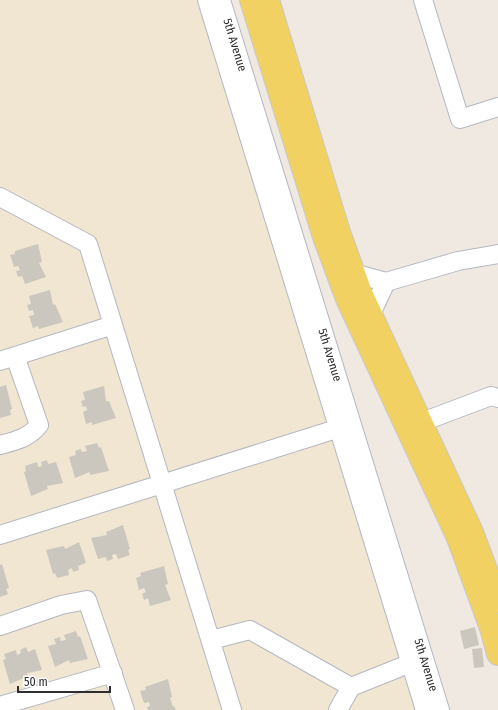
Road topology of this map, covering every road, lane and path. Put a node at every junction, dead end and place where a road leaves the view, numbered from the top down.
1 (206, 0) edge
2 (221, 0) edge
3 (251, 0) edge
4 (268, 0) edge
5 (423, 0) edge
6 (498, 107) edge
7 (0, 197) edge
8 (498, 254) edge
9 (354, 273) junction
10 (386, 282) junction
11 (371, 314) junction
12 (113, 325) junction
13 (8, 359) edge
14 (498, 398) edge
15 (422, 422) junction
16 (345, 427) junction
17 (0, 446) edge
18 (162, 484) junction
19 (0, 535) edge
20 (498, 602) edge
21 (0, 626) edge
22 (211, 640) junction
23 (498, 654) edge
24 (411, 663) junction
25 (114, 673) junction
26 (351, 687) junction
27 (0, 706) edge
28 (126, 710) edge
29 (232, 710) edge
30 (338, 710) edge
31 (425, 710) edge
32 (440, 710) edge

1 - 16 street, 5th Avenue
2 - 16 street, 5th Avenue
3 - 23 main road
4 - 9 main road
5 - 6 street
7 - 12 street
8 - 10 street
9 - 10 street
9 - 11 main road
10 - 11 street
11 - 15 main road
12 - 13 street
12 - 18 street
13 - 17 street
14 - 15 street
15 - 20 main road
16 - 18 street
16 - 24 street, 5th Avenue
16 - 32 street, 5th Avenue
18 - 19 street
18 - 22 street
21 - 25 street
22 - 26 street
22 - 29 street
24 - 26 street
24 - 31 street, 5th Avenue
25 - 27 street
25 - 28 street
26 - 30 street

